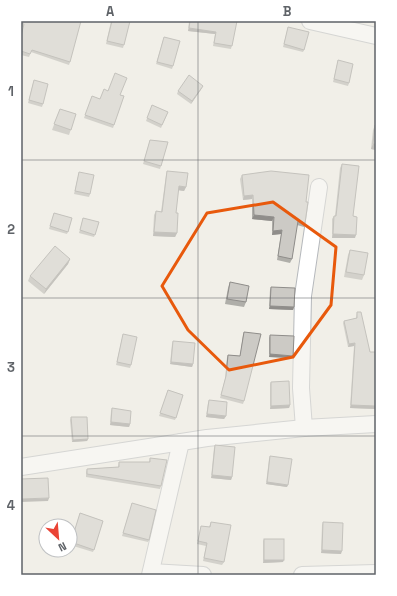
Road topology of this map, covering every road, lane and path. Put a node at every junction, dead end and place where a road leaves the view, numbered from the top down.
1 (310, 21) edge
2 (376, 36) edge
3 (319, 187) dead end
4 (376, 424) edge
5 (304, 428) junction
6 (181, 442) junction
7 (21, 467) edge
8 (376, 573) edge
9 (150, 574) edge
10 (203, 575) edge
11 (302, 575) edge

1 - 2 street
3 - 5 street
4 - 5 street
5 - 6 street
6 - 7 street
6 - 9 street
8 - 11 street
9 - 10 street

